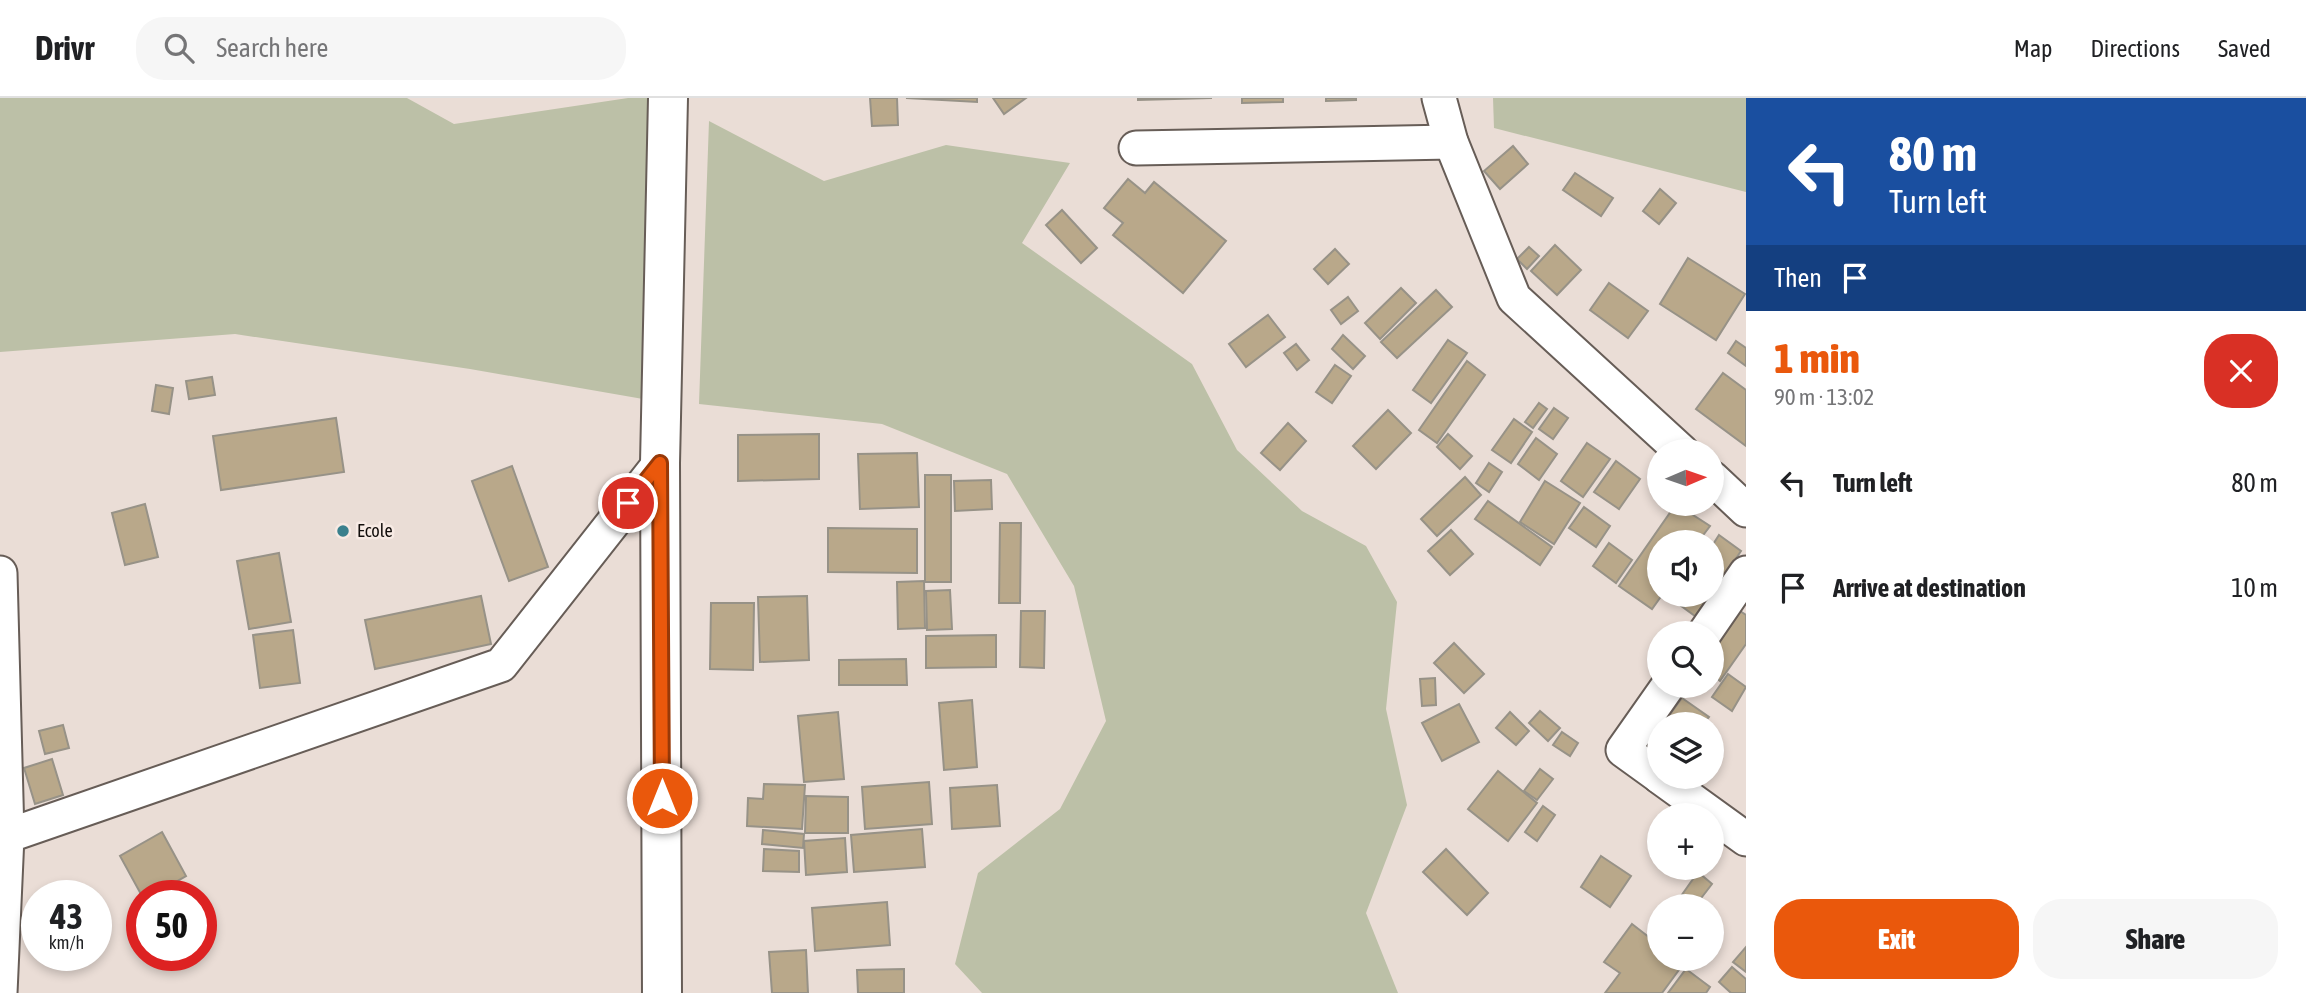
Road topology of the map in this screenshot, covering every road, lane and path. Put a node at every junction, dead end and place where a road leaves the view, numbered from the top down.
1 (668, 98) edge
2 (1439, 98) edge
3 (1451, 142) junction
4 (1136, 148) dead end
5 (1668, 439) edge
6 (660, 463) junction
7 (1724, 489) edge
8 (1746, 510) edge
9 (0, 573) edge
10 (1746, 573) edge
11 (1713, 621) edge
12 (1647, 716) edge
13 (1647, 767) edge
14 (1678, 789) edge
15 (8, 836) junction
16 (1746, 839) edge
17 (0, 993) edge
18 (662, 993) edge

1 - 6 main road
2 - 3 street
3 - 4 street
3 - 5 street
6 - 15 street
6 - 18 main road
7 - 8 street
9 - 15 street
10 - 11 street
12 - 13 street
14 - 16 street
15 - 17 street

